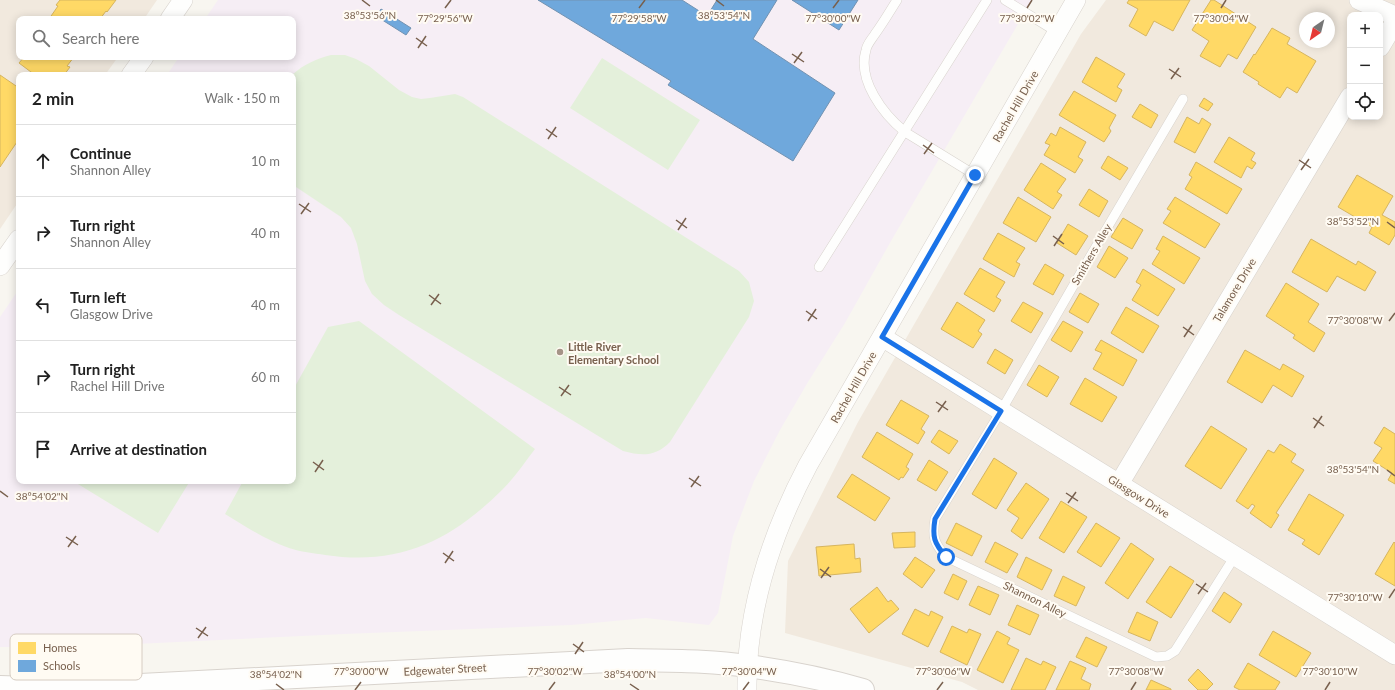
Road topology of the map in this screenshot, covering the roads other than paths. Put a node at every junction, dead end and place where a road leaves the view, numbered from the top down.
1 (183, 0) edge
2 (897, 0) edge
3 (988, 0) edge
4 (1004, 0) edge
5 (1076, 0) edge
6 (1359, 0) edge
7 (172, 16) edge
8 (1395, 16) edge
9 (1395, 22) edge
10 (1057, 32) junction
11 (1383, 42) edge
12 (142, 60) edge
13 (133, 72) edge
14 (1183, 99) dead end
15 (1347, 102) edge
16 (905, 132) junction
17 (975, 175) junction
18 (16, 243) edge
19 (0, 266) edge
20 (819, 268) dead end
21 (882, 337) junction
22 (1001, 411) junction
23 (1118, 484) junction
24 (1235, 556) junction
25 (1395, 655) edge
26 (746, 666) junction
27 (249, 685) edge
28 (0, 687) edge
29 (747, 690) edge
30 (863, 690) edge

1 - 7 street
2 - 16 lane
3 - 16 lane
4 - 10 lane
5 - 10 street, Rachel Hill Drive
6 - 8 street
9 - 11 street
10 - 17 street, Rachel Hill Drive
12 - 13 street
14 - 22 lane, Smithers Alley
15 - 23 street, Talamore Drive
16 - 17 lane
16 - 20 lane
17 - 21 street, Rachel Hill Drive
18 - 19 street
21 - 22 street, Glasgow Drive
21 - 26 street, Rachel Hill Drive
22 - 23 street, Glasgow Drive
22 - 24 lane, Shannon Alley
23 - 24 street, Glasgow Drive
24 - 25 street, Glasgow Drive
26 - 27 street, Edgewater Street
26 - 29 street, Rachel Hill Drive
26 - 30 street, Edgewater Street
27 - 28 street, Edgewater Street

